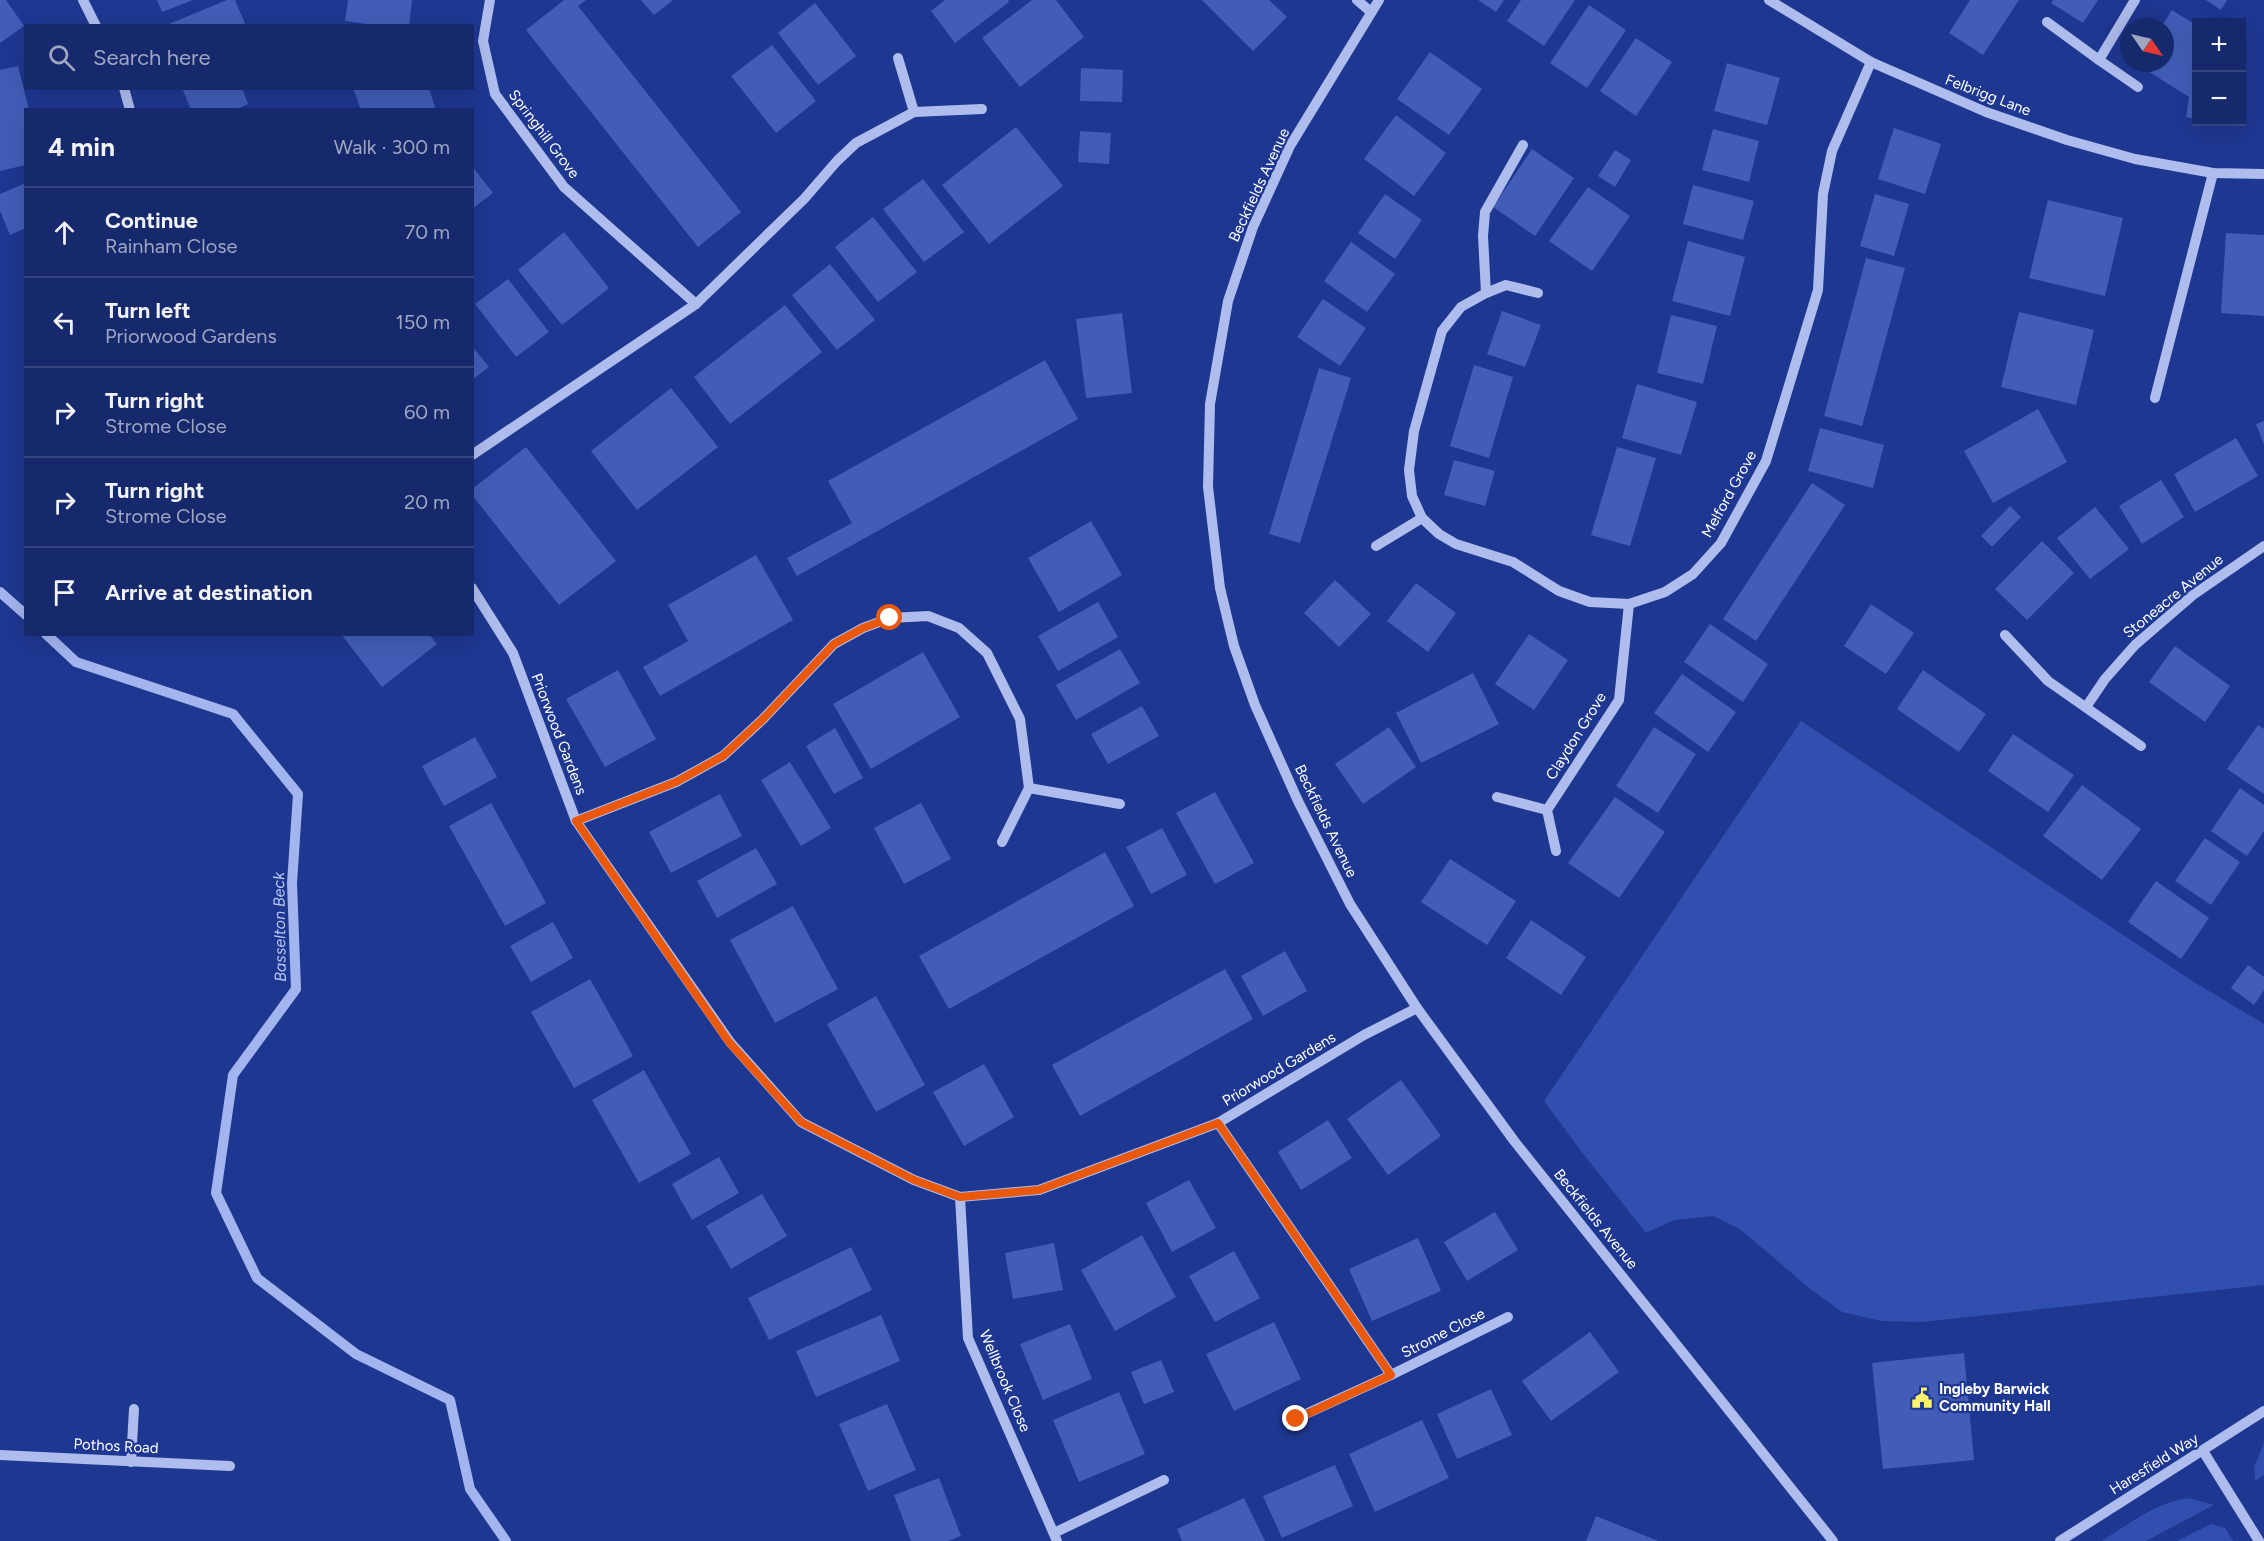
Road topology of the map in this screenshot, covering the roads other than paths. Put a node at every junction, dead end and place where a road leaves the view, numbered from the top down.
1 (83, 0) edge
2 (490, 0) edge
3 (1357, 0) edge
4 (1379, 0) edge
5 (1769, 0) edge
6 (2135, 0) edge
7 (1371, 12) junction
8 (2047, 22) dead end
9 (95, 24) edge
10 (898, 58) dead end
11 (2099, 60) junction
12 (1871, 62) junction
13 (2138, 87) dead end
14 (125, 90) edge
15 (129, 108) edge
16 (982, 110) dead end
17 (914, 112) junction
18 (1523, 145) dead end
19 (2213, 173) junction
20 (2264, 174) edge
21 (1486, 293) junction
22 (1538, 293) dead end
23 (696, 304) junction
24 (2155, 398) dead end
25 (474, 454) edge
26 (1422, 518) junction
27 (1376, 546) dead end
28 (2264, 546) edge
29 (474, 591) edge
30 (1629, 604) junction
31 (2005, 635) dead end
32 (2086, 707) junction
33 (2140, 746) dead end
34 (1029, 788) junction
35 (1497, 797) dead end
36 (1120, 804) dead end
37 (1547, 810) junction
38 (576, 821) junction
39 (1002, 842) dead end
40 (1556, 851) dead end
41 (1417, 1008) junction
42 (1218, 1123) junction
43 (960, 1197) junction
44 (1508, 1317) dead end
45 (1391, 1375) junction
46 (134, 1409) dead end
47 (2264, 1411) edge
48 (1296, 1419) dead end
49 (2203, 1451) junction
50 (0, 1455) edge
51 (131, 1462) junction
52 (231, 1466) dead end
53 (1164, 1480) dead end
54 (1055, 1537) edge
55 (1833, 1541) edge
56 (2060, 1541) edge
57 (2259, 1541) edge

1 - 9 street
2 - 23 street, Springhill Grove
3 - 7 street
4 - 7 street, Beckfields Avenue
5 - 12 street, Felbrigg Lane
6 - 11 street
7 - 41 street, Beckfields Avenue
8 - 11 street
10 - 17 street
11 - 13 street
12 - 19 street, Felbrigg Lane
12 - 30 street, Melford Grove
14 - 15 street
16 - 17 street
17 - 23 street
18 - 21 street
19 - 20 street, Felbrigg Lane
19 - 24 street
21 - 22 street, Melford Grove
21 - 26 street, Melford Grove
23 - 25 street
26 - 27 street
26 - 30 street, Melford Grove
28 - 32 street, Stoneacre Avenue
29 - 38 street, Priorwood Gardens
30 - 37 street, Claydon Grove
31 - 32 street
32 - 33 street
34 - 36 street
34 - 38 street
34 - 39 street
35 - 37 street
37 - 40 street
38 - 43 street, Priorwood Gardens
41 - 42 street, Priorwood Gardens
41 - 55 street, Beckfields Avenue
42 - 43 street, Priorwood Gardens
42 - 45 street, Strome Close
43 - 54 street, Wellbrook Close
44 - 45 street, Strome Close
45 - 48 street, Strome Close
46 - 51 street
47 - 49 street, Haresfield Way
49 - 56 street, Haresfield Way
49 - 57 street
50 - 51 street, Pothos Road
51 - 52 street, Pothos Road
53 - 54 street, Wellbrook Close

